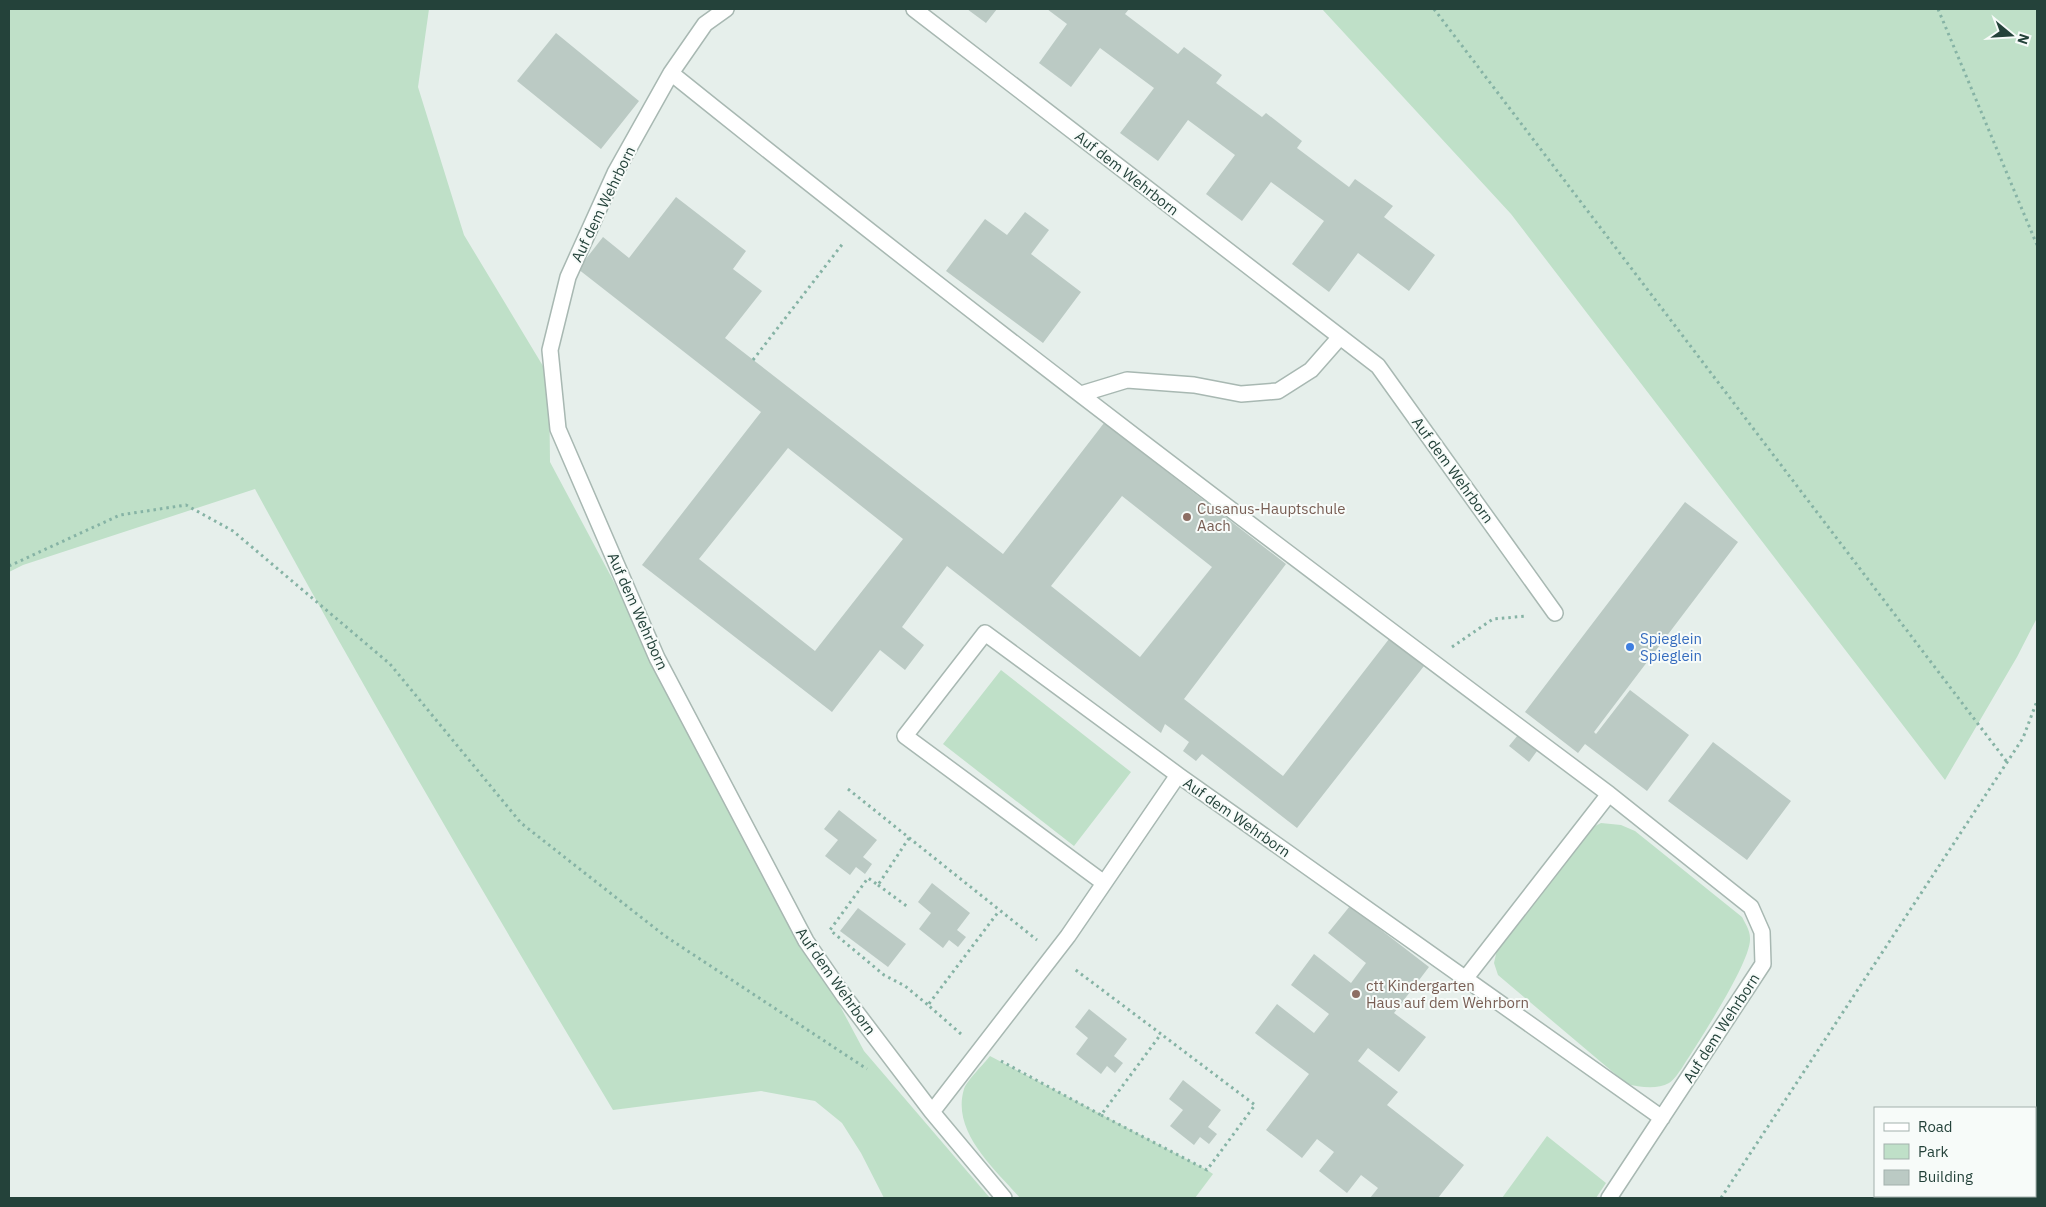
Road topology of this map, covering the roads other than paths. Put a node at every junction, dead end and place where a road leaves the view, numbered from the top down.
1 (726, 9) edge
2 (914, 9) edge
3 (671, 73) junction
4 (1340, 337) junction
5 (1081, 394) junction
6 (1555, 613) road end
7 (1178, 775) junction
8 (1609, 794) junction
9 (1104, 883) junction
10 (1465, 979) junction
11 (932, 1112) junction
12 (1662, 1118) junction
13 (1004, 1198) edge
14 (1609, 1198) edge

1 - 3 street, Auf dem Wehrborn
2 - 4 street, Auf dem Wehrborn
3 - 5 street, Auf dem Wehrborn
3 - 11 street, Auf dem Wehrborn
4 - 5 street
4 - 6 street, Auf dem Wehrborn
5 - 8 street, Auf dem Wehrborn
7 - 9 street, Auf dem Wehrborn
7 - 9 street
7 - 10 street, Auf dem Wehrborn
8 - 10 street
8 - 12 street, Auf dem Wehrborn
9 - 11 street, Auf dem Wehrborn
10 - 12 street, Auf dem Wehrborn
11 - 13 street, Auf dem Wehrborn
12 - 14 street, Auf dem Wehrborn

